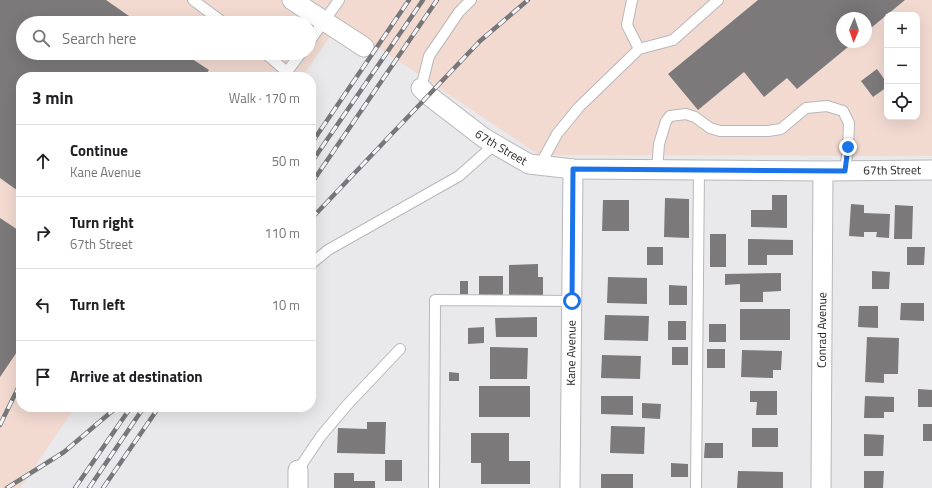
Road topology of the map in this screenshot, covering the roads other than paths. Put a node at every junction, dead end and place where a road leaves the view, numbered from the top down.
1 (193, 0) edge
2 (292, 0) edge
3 (339, 0) edge
4 (471, 0) edge
5 (632, 0) edge
6 (718, 0) edge
7 (215, 16) edge
8 (324, 21) junction
9 (316, 32) edge
10 (364, 47) dead end
11 (639, 49) junction
12 (272, 60) edge
13 (296, 60) edge
14 (283, 72) edge
15 (287, 72) edge
16 (421, 88) joint
17 (494, 144) junction
18 (540, 165) junction
19 (573, 169) junction
20 (657, 170) junction
21 (699, 170) junction
22 (932, 170) edge
23 (824, 171) junction
24 (845, 171) junction
25 (316, 260) edge
26 (572, 301) junction
27 (400, 350) dead end
28 (298, 479) edge
29 (434, 488) edge
30 (570, 488) edge
31 (696, 488) edge
32 (821, 488) edge

1 - 7 lane
2 - 8 street
3 - 8 lane
4 - 16 lane
5 - 11 lane
6 - 11 lane
8 - 9 lane
8 - 10 street
11 - 18 lane
12 - 14 lane
13 - 15 lane
16 - 17 street, 67th Street
17 - 18 street, 67th Street
17 - 25 lane
18 - 19 street, 67th Street
19 - 20 street, 67th Street
19 - 26 street, Kane Avenue
20 - 21 street, 67th Street
20 - 24 lane
21 - 23 street, 67th Street
21 - 31 lane
22 - 24 street, 67th Street
23 - 24 street, 67th Street
23 - 32 street, Conrad Avenue
26 - 29 lane
26 - 30 street, Kane Avenue
27 - 28 lane

